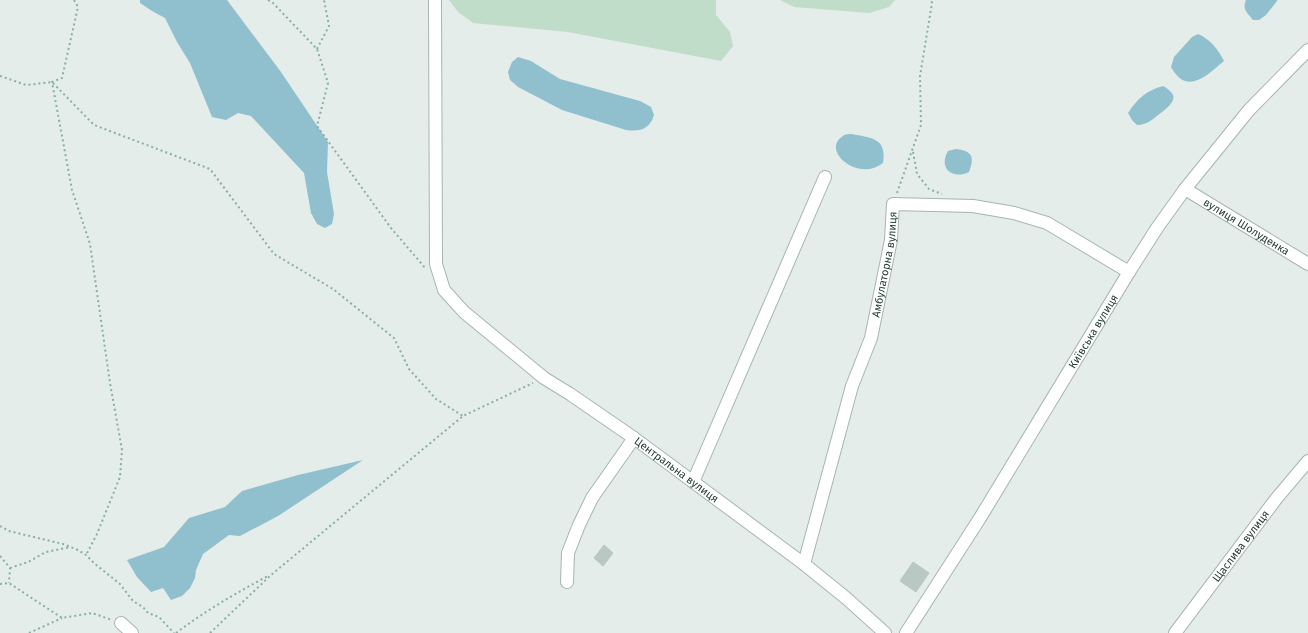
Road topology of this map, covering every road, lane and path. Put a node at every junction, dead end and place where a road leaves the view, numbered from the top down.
1 (74, 0) edge
2 (268, 0) edge
3 (324, 0) edge
4 (435, 0) edge
5 (931, 0) edge
6 (318, 49) junction
7 (1308, 50) edge
8 (0, 76) edge
9 (52, 82) junction
10 (912, 152) junction
11 (825, 177) dead end
12 (1185, 189) junction
13 (944, 195) dead end
14 (894, 204) junction
15 (1308, 264) edge
16 (1129, 272) junction
17 (429, 273) dead end
18 (544, 378) junction
19 (463, 416) junction
20 (634, 438) junction
21 (1308, 461) edge
22 (693, 482) junction
23 (0, 526) edge
24 (71, 547) junction
25 (86, 555) junction
26 (0, 556) edge
27 (804, 564) junction
28 (10, 568) junction
29 (271, 575) junction
30 (567, 582) dead end
31 (9, 583) junction
32 (0, 584) edge
33 (62, 618) junction
34 (121, 623) joint
35 (29, 633) edge
36 (132, 633) edge
37 (175, 633) edge
38 (210, 633) edge
39 (885, 633) edge
40 (906, 633) edge
41 (1175, 633) edge

1 - 9 path
2 - 6 path
3 - 6 path
4 - 18 street, Центральна вулиця
5 - 10 path
6 - 17 path
7 - 12 street, Київська вулиця
8 - 9 path
9 - 19 path
9 - 25 path
10 - 13 path
10 - 14 path
11 - 22 street
12 - 15 street, вулиця Шолуденка
12 - 16 street, Київська вулиця
14 - 16 street, Амбулаторна вулиця
14 - 27 street, Амбулаторна вулиця
16 - 40 street, Київська вулиця
18 - 19 path
18 - 20 street, Центральна вулиця
19 - 29 path
20 - 22 street, Центральна вулиця
20 - 30 street
21 - 41 street, Щаслива вулиця
22 - 27 street, Центральна вулиця
23 - 24 path
24 - 25 path
24 - 28 path
25 - 37 path
26 - 28 path
27 - 39 street, Центральна вулиця
28 - 31 path
29 - 37 path
29 - 38 path
31 - 32 path
31 - 33 path
33 - 34 path
33 - 35 path
34 - 36 street

